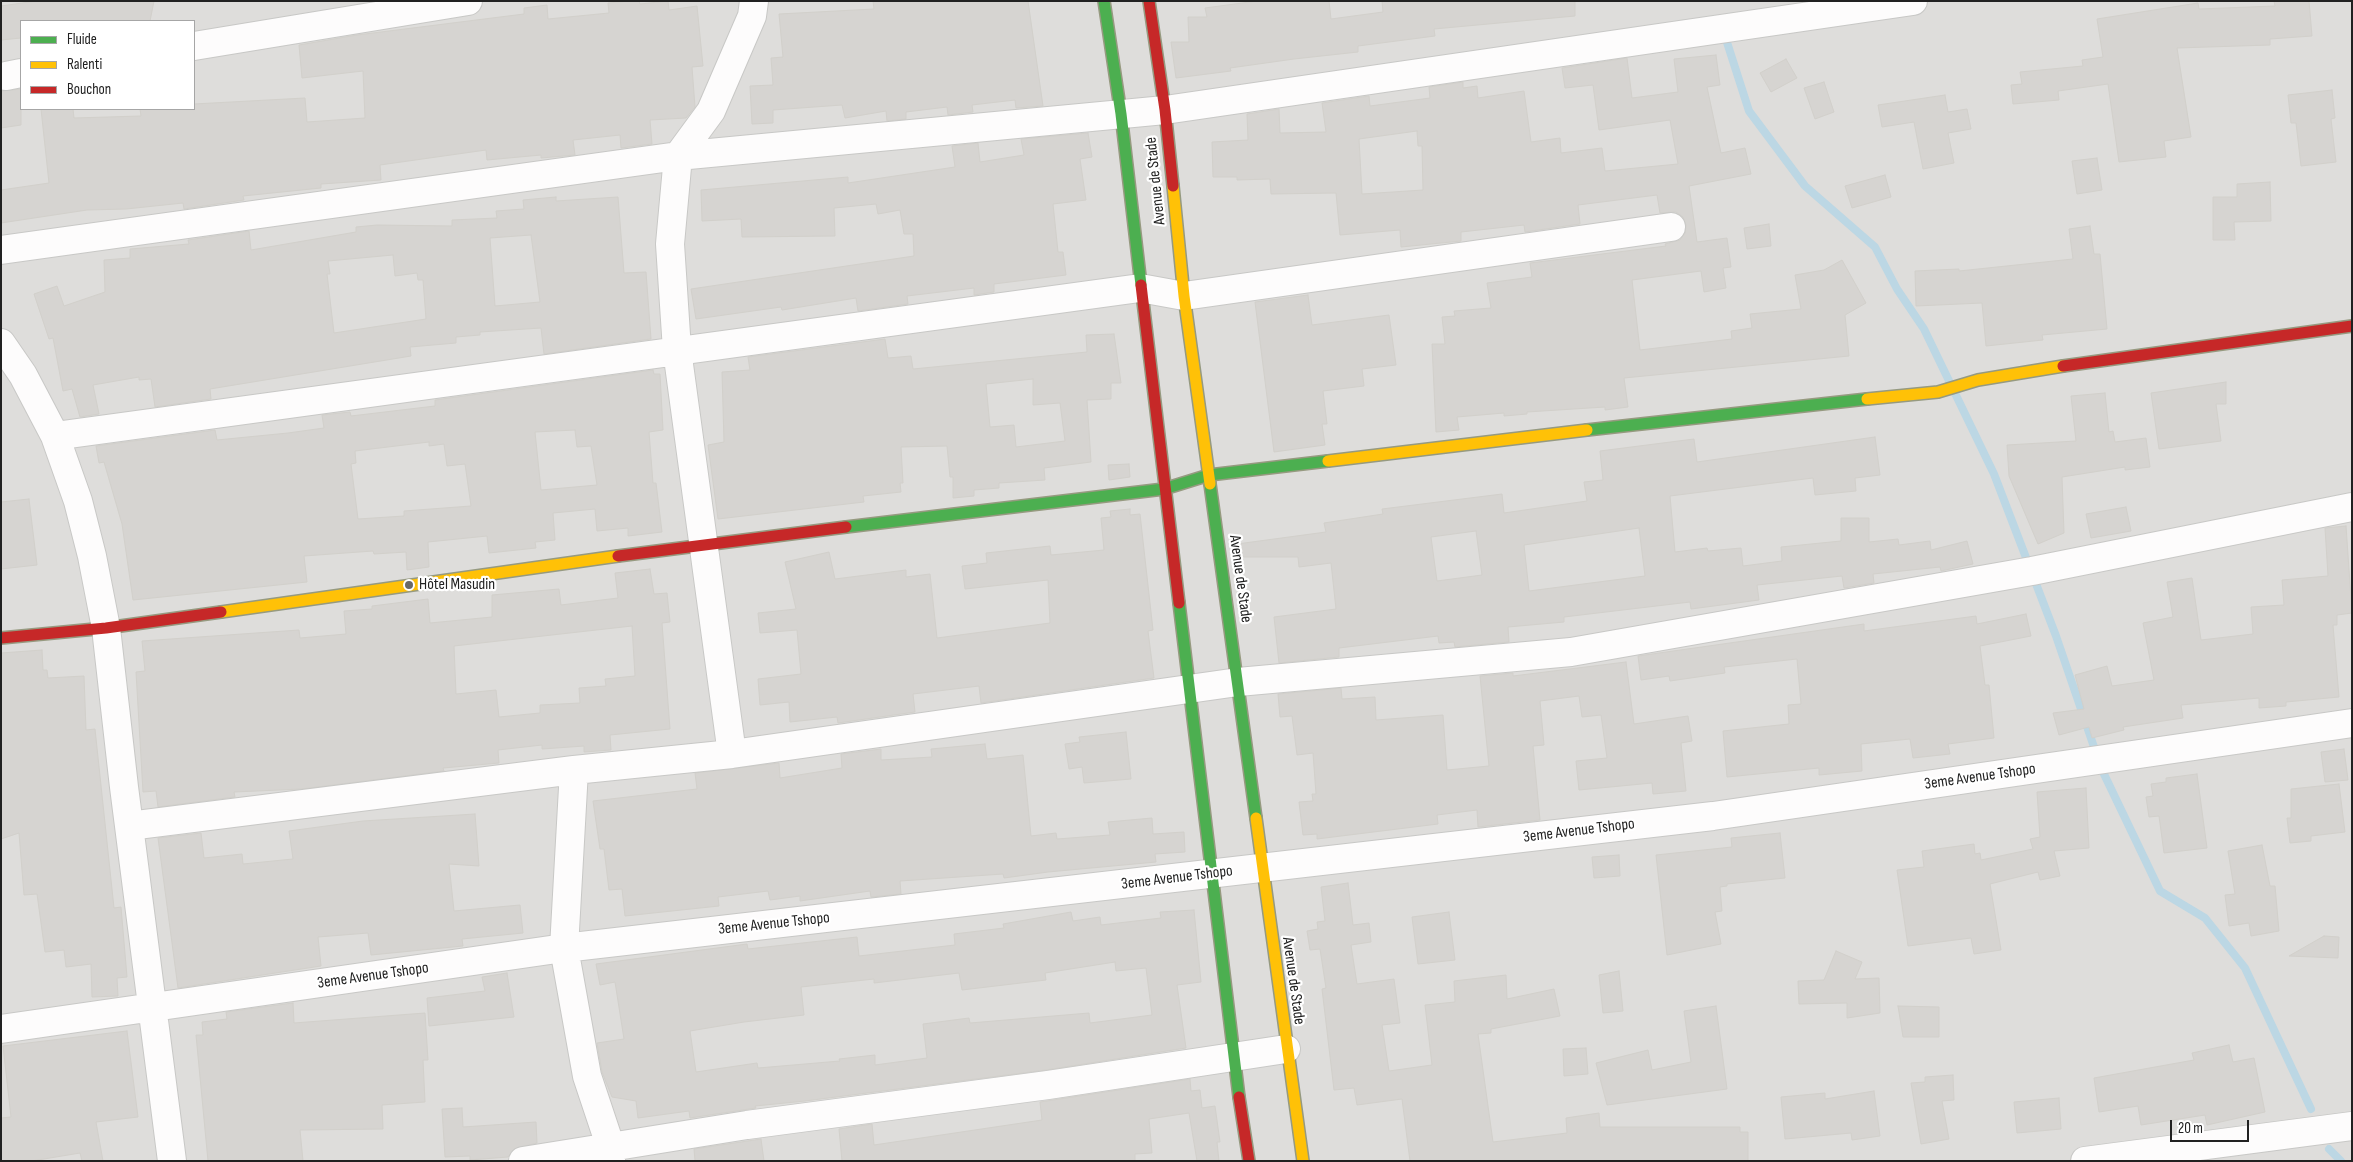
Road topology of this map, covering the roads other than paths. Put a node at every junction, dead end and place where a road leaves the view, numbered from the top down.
1 (468, 1) edge
2 (754, 1) edge
3 (1104, 1) edge
4 (1149, 1) edge
5 (1913, 1) edge
6 (195, 46) edge
7 (1165, 110) junction
8 (1121, 114) junction
9 (678, 156) junction
10 (1672, 227) dead end
11 (1, 250) edge
12 (1140, 288) junction
13 (1184, 296) junction
14 (2352, 326) edge
15 (1, 342) edge
16 (676, 350) junction
17 (55, 436) junction
18 (1209, 474) junction
19 (1164, 489) junction
20 (2352, 507) edge
21 (702, 544) junction
22 (106, 628) junction
23 (1, 638) edge
24 (1238, 682) junction
25 (1191, 688) junction
26 (2352, 723) edge
27 (732, 754) junction
28 (574, 770) junction
29 (129, 826) junction
30 (1261, 868) junction
31 (1213, 874) junction
32 (564, 948) junction
33 (152, 1008) junction
34 (1, 1029) edge
35 (1286, 1050) junction
36 (1234, 1057) junction
37 (2352, 1126) edge
38 (611, 1154) edge
39 (172, 1161) edge
40 (523, 1161) edge
41 (1249, 1161) edge
42 (1302, 1161) edge
43 (2085, 1161) edge

1 - 6 street
2 - 9 street
3 - 8 street
4 - 7 street, Avenue de Stade
5 - 7 street
7 - 8 street
7 - 13 street, Avenue de Stade
8 - 9 street
8 - 12 street
9 - 11 street
9 - 16 street
10 - 13 street
12 - 13 street
12 - 16 street
12 - 19 street
13 - 18 street, Avenue de Stade
14 - 18 street
15 - 17 street
16 - 17 street
16 - 21 street
17 - 22 street
18 - 19 street
18 - 24 street, Avenue de Stade
19 - 21 street
19 - 25 street
20 - 24 street
21 - 22 street
21 - 27 street
22 - 23 street
22 - 29 street
24 - 25 street
24 - 30 street, Avenue de Stade
25 - 27 street
25 - 31 street
26 - 30 street, 3eme Avenue Tshopo
27 - 28 street
28 - 29 street
28 - 32 street
29 - 33 street
30 - 31 street, 3eme Avenue Tshopo
30 - 35 street, Avenue de Stade
31 - 32 street, 3eme Avenue Tshopo
31 - 36 street
32 - 33 street, 3eme Avenue Tshopo
32 - 38 street
33 - 34 street, 3eme Avenue Tshopo
33 - 39 street
35 - 36 street
35 - 42 street, Avenue de Stade
36 - 38 street
36 - 41 street
37 - 43 street
38 - 40 street

